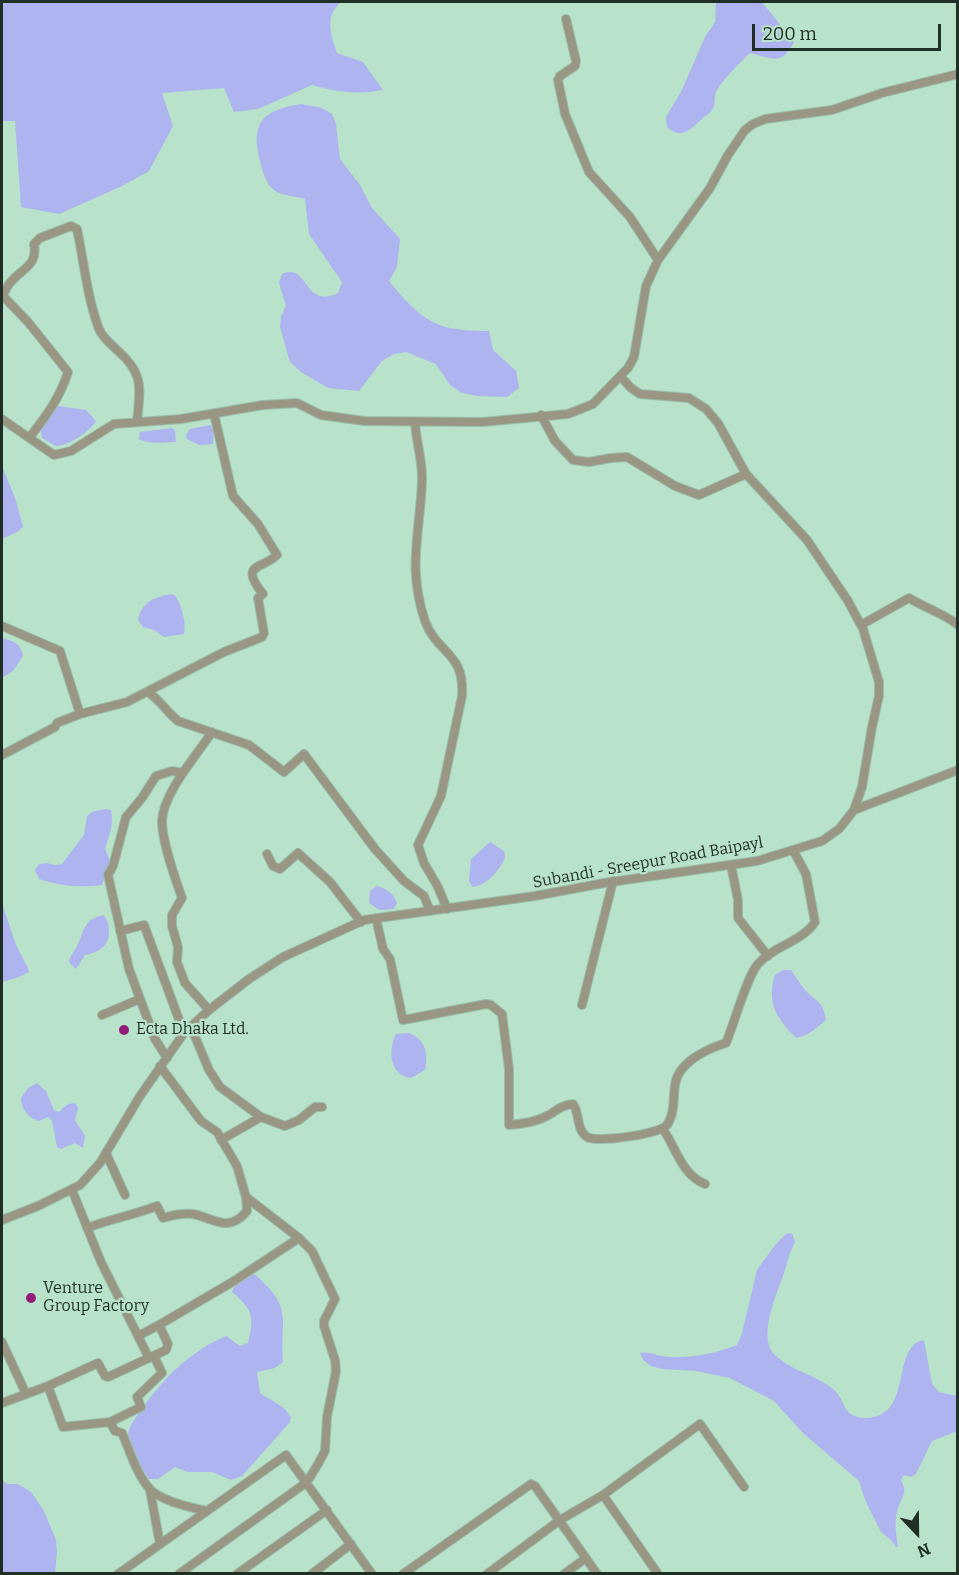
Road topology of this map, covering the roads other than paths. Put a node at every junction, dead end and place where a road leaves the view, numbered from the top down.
1 (566, 19) dead end
2 (957, 74) edge
3 (658, 260) junction
4 (621, 377) junction
5 (214, 414) junction
6 (541, 415) junction
7 (2, 420) edge
8 (137, 422) junction
9 (415, 422) junction
10 (30, 437) junction
11 (746, 474) junction
12 (861, 625) junction
13 (957, 625) edge
14 (2, 626) edge
15 (148, 692) junction
16 (80, 714) junction
17 (212, 732) junction
18 (2, 755) edge
19 (957, 770) edge
20 (183, 773) junction
21 (854, 810) junction
22 (793, 850) junction
23 (267, 854) dead end
24 (731, 865) junction
25 (613, 881) junction
26 (447, 909) junction
27 (430, 911) junction
28 (376, 918) junction
29 (361, 922) junction
30 (120, 931) junction
31 (768, 956) junction
32 (140, 999) junction
33 (582, 1005) dead end
34 (209, 1010) junction
35 (102, 1015) dead end
36 (191, 1027) junction
37 (184, 1034) junction
38 (167, 1058) junction
39 (160, 1066) junction
40 (322, 1107) dead end
41 (261, 1117) junction
42 (663, 1129) junction
43 (221, 1140) junction
44 (106, 1153) junction
45 (705, 1184) dead end
46 (72, 1190) junction
47 (125, 1195) dead end
48 (246, 1197) junction
49 (2, 1220) edge
50 (87, 1228) junction
51 (299, 1238) junction
52 (159, 1325) junction
53 (138, 1336) junction
54 (2, 1342) edge
55 (152, 1357) junction
56 (48, 1386) junction
57 (26, 1394) junction
58 (2, 1403) edge
59 (110, 1422) junction
60 (307, 1482) junction
61 (744, 1487) dead end
62 (150, 1490) junction
63 (603, 1495) junction
64 (327, 1510) junction
65 (206, 1511) junction
66 (560, 1520) junction
67 (160, 1544) junction
68 (351, 1545) junction
69 (586, 1558) junction
70 (118, 1574) edge
71 (179, 1574) edge
72 (237, 1574) edge
73 (312, 1574) edge
74 (372, 1574) edge
75 (403, 1574) edge
76 (487, 1574) edge
77 (564, 1574) edge
78 (597, 1574) edge
79 (658, 1574) edge

1 - 3 street
2 - 3 street
3 - 4 street
4 - 6 street
4 - 11 street, Subandi - Sreepur Road Baipayl
5 - 8 street
5 - 9 street
5 - 15 street
6 - 9 street
6 - 11 street
7 - 10 street
8 - 10 street
8 - 10 street
9 - 26 street
11 - 12 street, Subandi - Sreepur Road Baipayl
12 - 13 street
12 - 21 street, Subandi - Sreepur Road Baipayl
14 - 16 street
15 - 16 street
15 - 17 street
16 - 18 street
17 - 20 street
17 - 27 street
19 - 21 street
20 - 30 street
20 - 34 street
21 - 22 street, Subandi - Sreepur Road Baipayl
22 - 24 street, Subandi - Sreepur Road Baipayl
22 - 31 street
23 - 29 street
24 - 25 street, Subandi - Sreepur Road Baipayl
24 - 31 street
25 - 26 street, Subandi - Sreepur Road Baipayl
25 - 33 street
26 - 27 street, Subandi - Sreepur Road Baipayl
27 - 28 street, Subandi - Sreepur Road Baipayl
28 - 29 street, Subandi - Sreepur Road Baipayl
28 - 42 street
29 - 34 street, Subandi - Sreepur Road Baipayl
30 - 32 street
30 - 37 street
31 - 42 street
32 - 35 street
32 - 38 street
34 - 36 street, Subandi - Sreepur Road Baipayl
36 - 37 street, Subandi - Sreepur Road Baipayl
36 - 41 street
37 - 38 street, Subandi - Sreepur Road Baipayl
38 - 39 street, Subandi - Sreepur Road Baipayl
39 - 43 street
39 - 44 street, Subandi - Sreepur Road Baipayl
40 - 41 street
41 - 43 street
42 - 45 street
43 - 48 street
44 - 46 street, Subandi - Sreepur Road Baipayl
44 - 47 street
46 - 49 street, Subandi - Sreepur Road Baipayl
46 - 50 street
48 - 50 street
48 - 51 street
50 - 53 street
51 - 52 street
51 - 60 street
52 - 53 street
52 - 55 street
53 - 55 street
54 - 57 street
55 - 56 street
55 - 59 street
56 - 57 street
56 - 59 street
57 - 58 street
59 - 62 street
60 - 64 street
60 - 65 street
60 - 71 street
61 - 63 street
62 - 65 street
62 - 67 street
63 - 66 street
63 - 79 street
64 - 68 street
64 - 72 street
65 - 67 street
66 - 69 street
66 - 75 street
66 - 76 street
67 - 70 street
68 - 73 street
68 - 74 street
69 - 77 street
69 - 78 street

